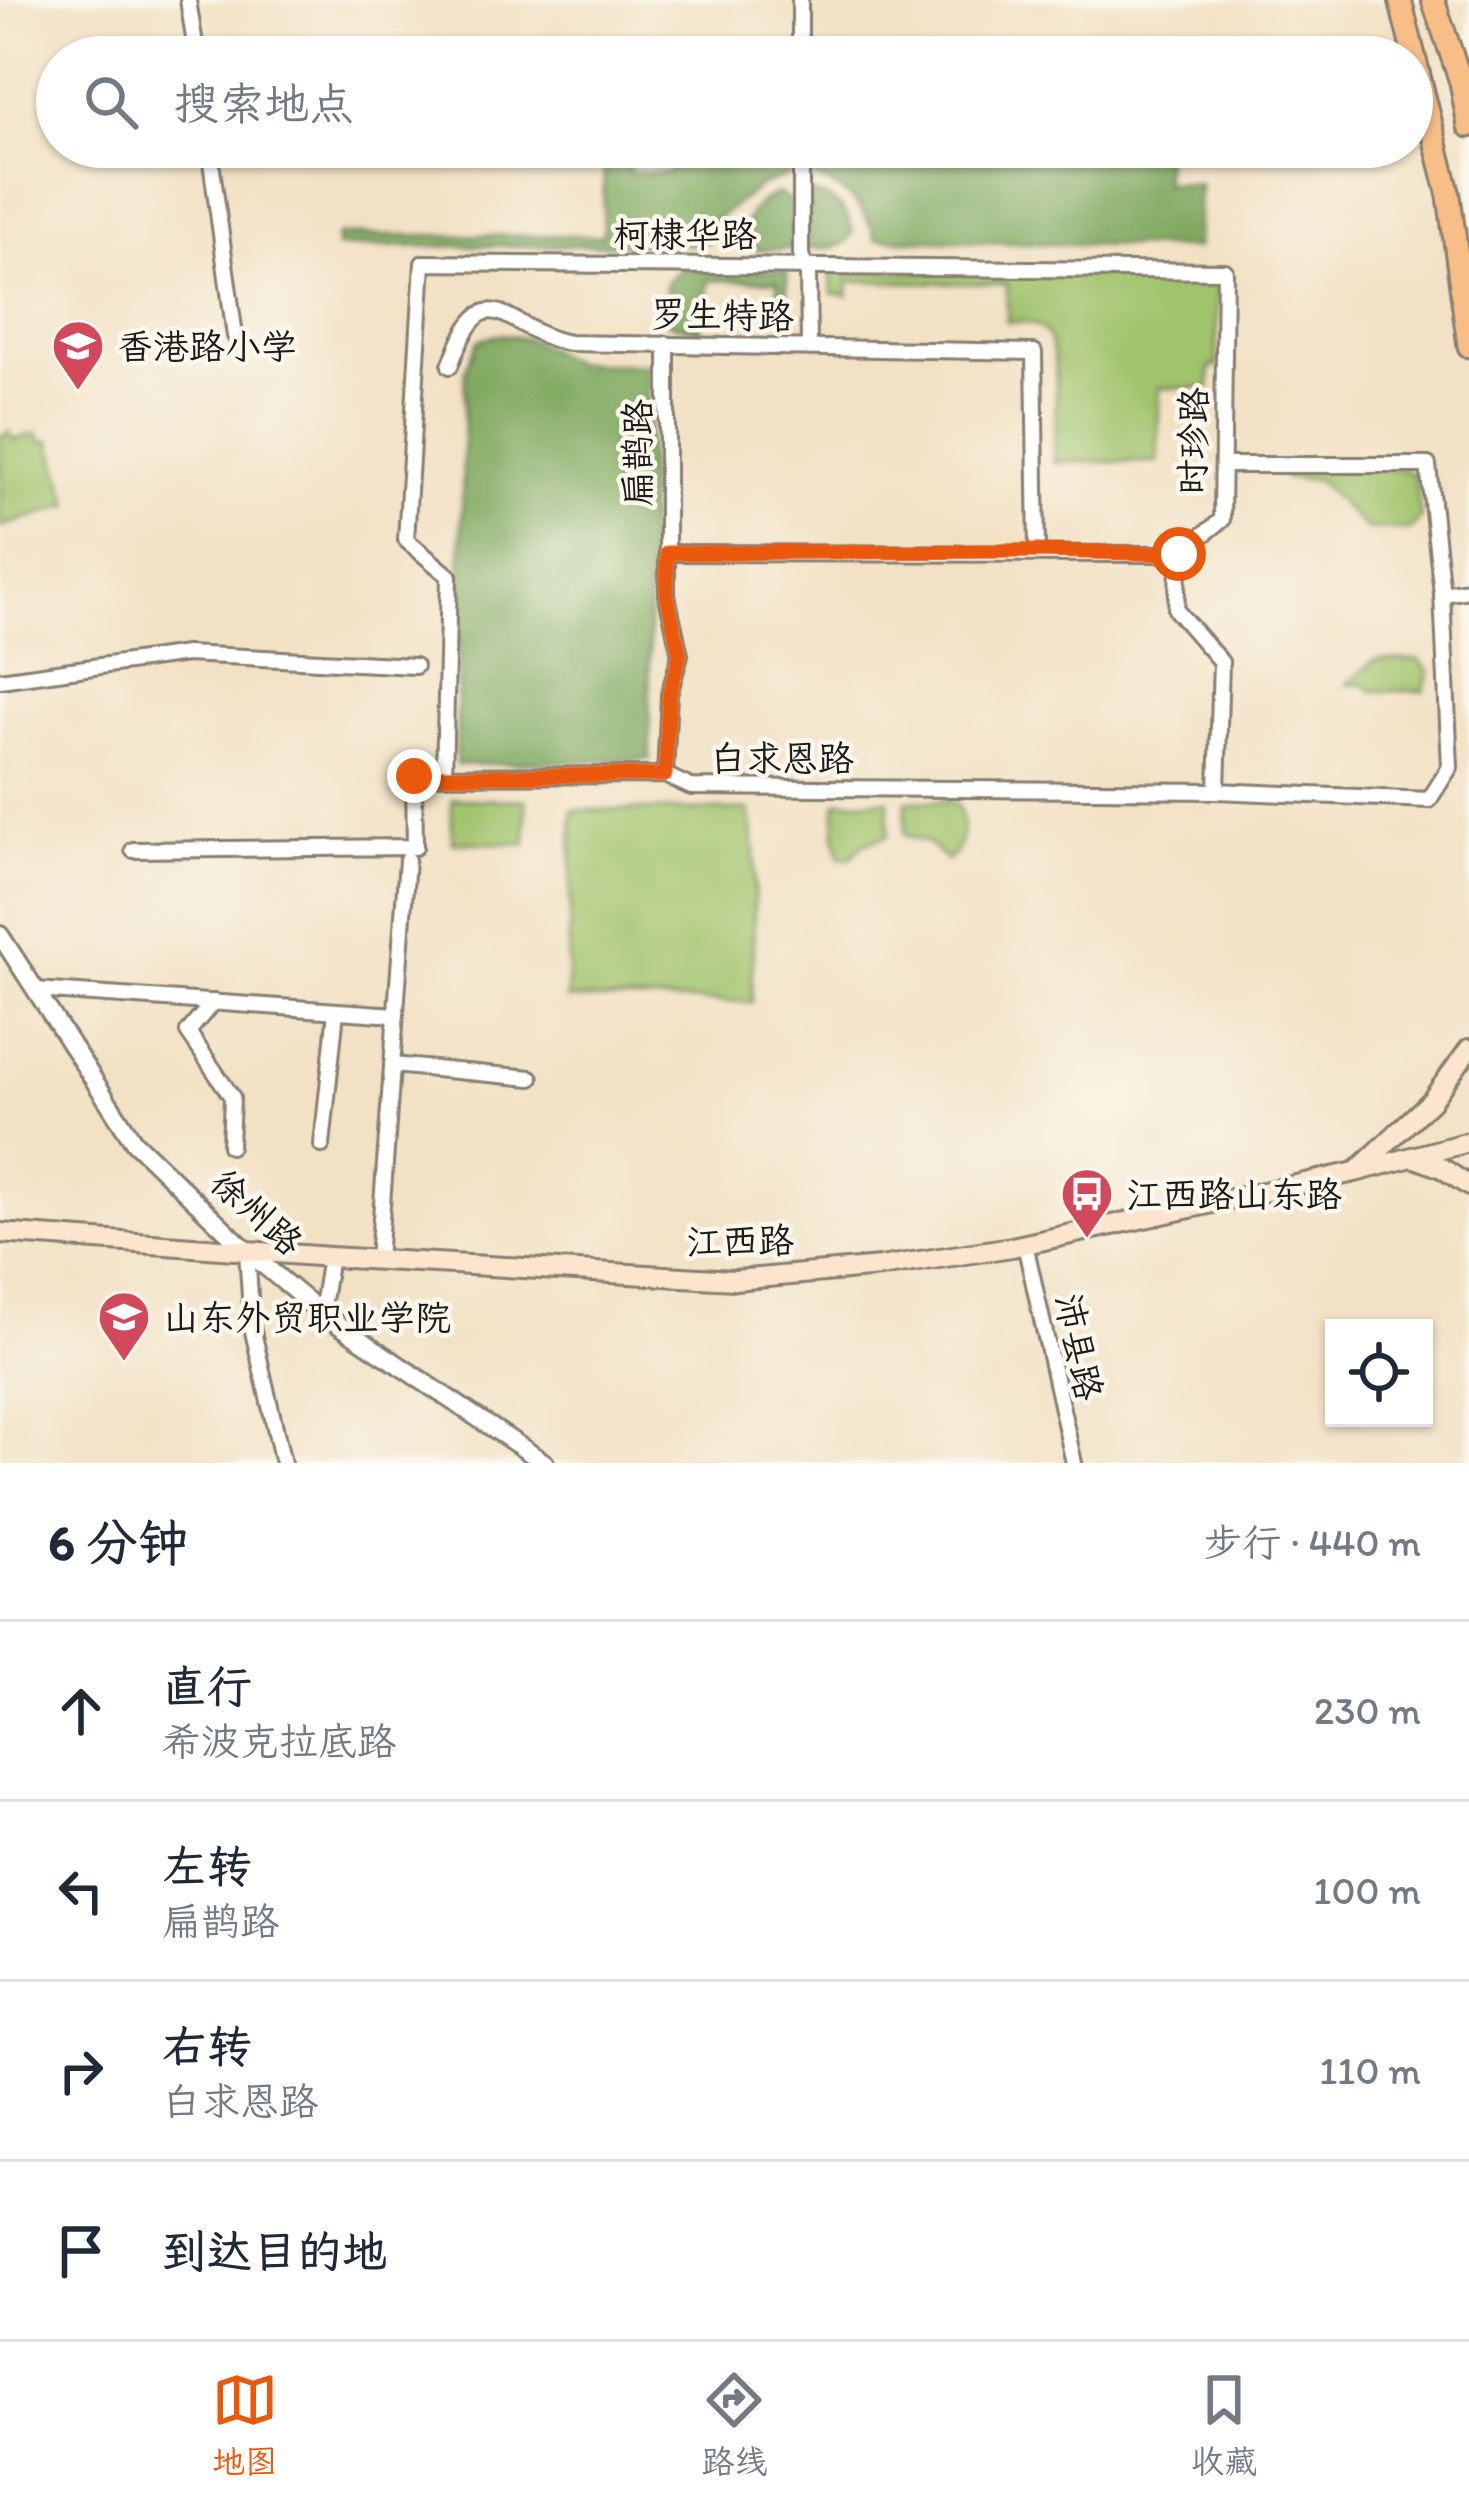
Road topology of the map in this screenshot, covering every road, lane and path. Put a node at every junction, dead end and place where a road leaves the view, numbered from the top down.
1 (188, 0) edge
2 (800, 0) edge
3 (1400, 0) edge
4 (1433, 0) edge
5 (193, 36) edge
6 (800, 36) edge
7 (1409, 36) edge
8 (1469, 127) edge
9 (1433, 132) edge
10 (212, 168) edge
11 (801, 168) edge
12 (805, 264) junction
13 (1225, 271) joint
14 (235, 336) dead end
15 (667, 344) junction
16 (809, 346) junction
17 (1469, 346) edge
18 (450, 366) dead end
19 (1223, 465) junction
20 (1036, 551) junction
21 (667, 553) junction
22 (1179, 554) junction
23 (1469, 590) edge
24 (1442, 594) junction
25 (415, 666) dead end
26 (0, 680) edge
27 (665, 775) junction
28 (444, 776) junction
29 (1216, 791) junction
30 (133, 850) dead end
31 (407, 860) dead end
32 (0, 934) edge
33 (6, 957) edge
34 (36, 990) junction
35 (213, 1002) junction
36 (336, 1011) junction
37 (396, 1015) junction
38 (1469, 1049) edge
39 (392, 1065) junction
40 (531, 1078) dead end
41 (1469, 1142) edge
42 (322, 1145) dead end
43 (230, 1146) dead end
44 (1413, 1157) junction
45 (1355, 1172) junction
46 (1469, 1186) edge
47 (0, 1233) edge
48 (1025, 1244) junction
49 (247, 1251) junction
50 (330, 1257) junction
51 (378, 1260) junction
52 (321, 1313) junction
53 (283, 1463) edge
54 (544, 1463) edge
55 (1073, 1463) edge

1 - 5 street
2 - 6 street
3 - 7 main road
4 - 8 main road
9 - 17 main road
10 - 14 street
11 - 12 street
12 - 13 street, 柯棣华路
12 - 16 street
12 - 28 street, 柯棣华路
13 - 19 street, 时珍路
15 - 16 street, 罗生特路
15 - 18 street, 罗生特路
15 - 21 street, 扁鹊路
16 - 20 street, 罗生特路
19 - 22 street, 时珍路
19 - 24 street
20 - 21 street
20 - 22 street
21 - 27 street, 扁鹊路
22 - 29 street
23 - 24 street
24 - 29 street, 白求恩路
25 - 26 street
27 - 28 street, 白求恩路
27 - 29 street, 白求恩路
28 - 30 street
31 - 37 street
32 - 33 street, 徐州路
33 - 34 street, 徐州路
34 - 35 street
34 - 49 street, 徐州路
35 - 36 street
35 - 43 street
36 - 37 street
36 - 42 street
37 - 39 street
38 - 45 main road
39 - 40 street
39 - 51 street
41 - 44 main road, 江西路
44 - 45 main road, 江西路
44 - 46 main road
45 - 48 main road, 江西路
47 - 49 main road, 江西路
48 - 51 main road, 江西路
48 - 55 street, 沛县路
49 - 50 main road, 江西路
49 - 52 street, 徐州路
49 - 53 street
50 - 51 main road, 江西路
50 - 52 street
52 - 54 street, 徐州路

